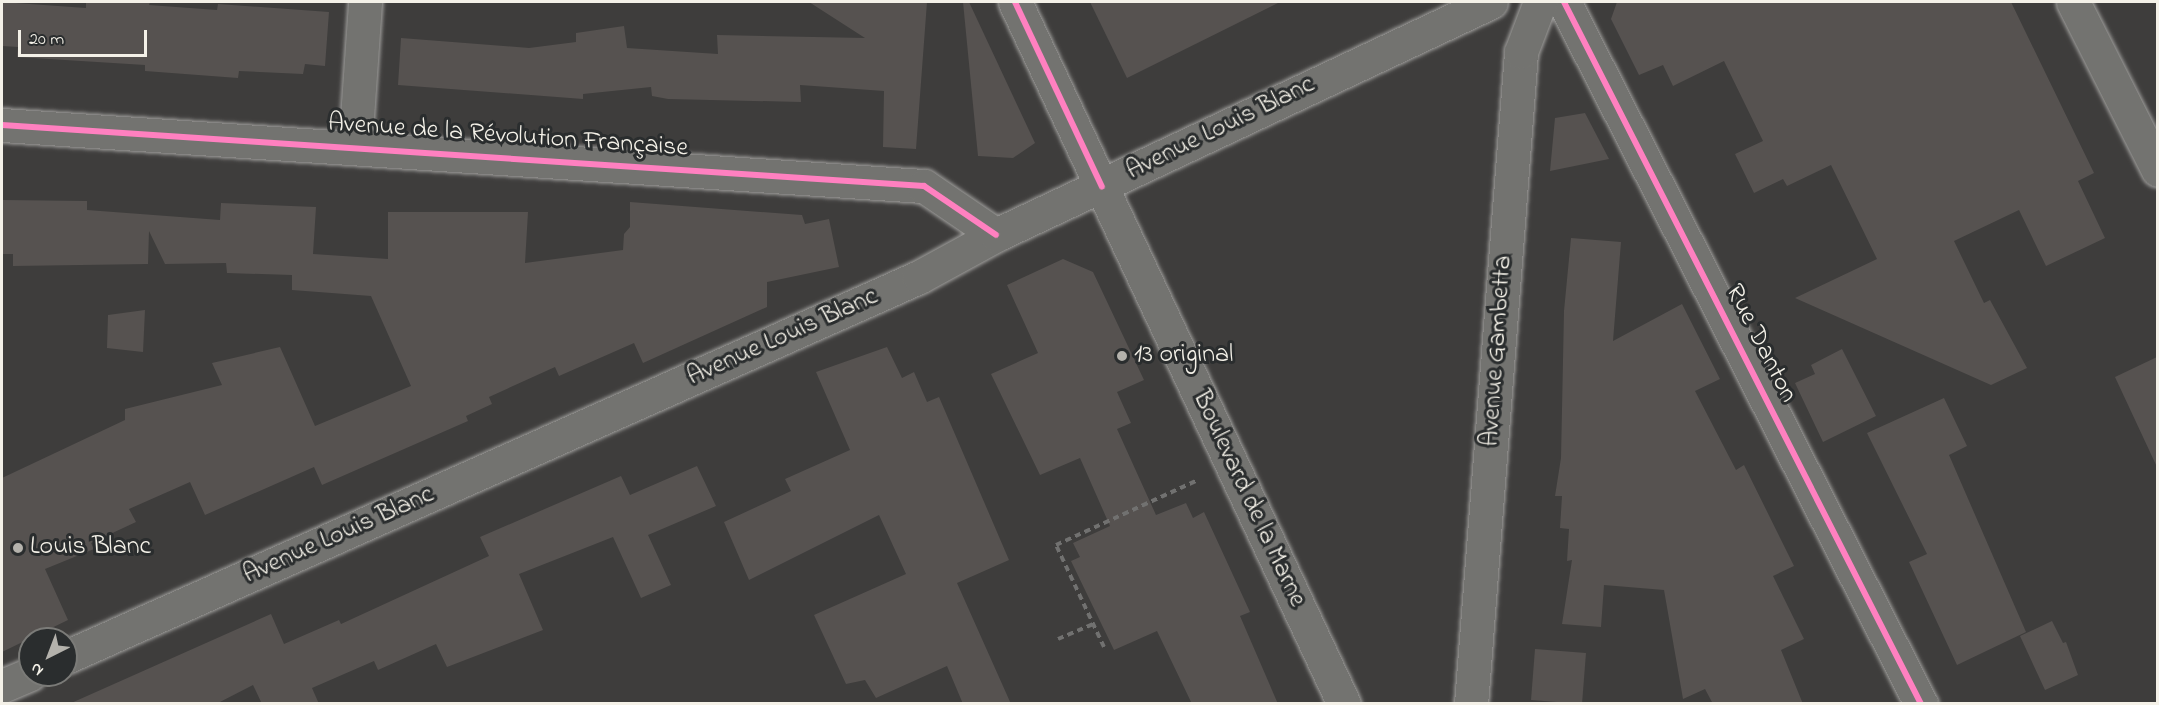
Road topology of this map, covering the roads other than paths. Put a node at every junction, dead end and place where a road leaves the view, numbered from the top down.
1 (365, 2) edge
2 (1015, 2) edge
3 (1491, 2) edge
4 (1540, 2) edge
5 (1564, 2) edge
6 (2073, 2) edge
7 (2, 125) edge
8 (355, 146) junction
9 (2157, 170) edge
10 (1102, 188) junction
11 (996, 235) junction
12 (78, 652) edge
13 (18, 679) edge
14 (2, 686) edge
15 (1344, 704) edge
16 (1471, 704) edge
17 (1921, 704) edge

1 - 8 street
2 - 10 street, Boulevard de la Marne
3 - 10 street, Avenue Louis Blanc
4 - 16 street, Avenue Gambetta
5 - 17 street, Rue Danton
6 - 9 street
7 - 8 street, Avenue de la Révolution Française
8 - 11 street, Avenue de la Révolution Française
10 - 11 street, Avenue Louis Blanc
10 - 15 street, Boulevard de la Marne
11 - 12 street, Avenue Louis Blanc
13 - 14 street

